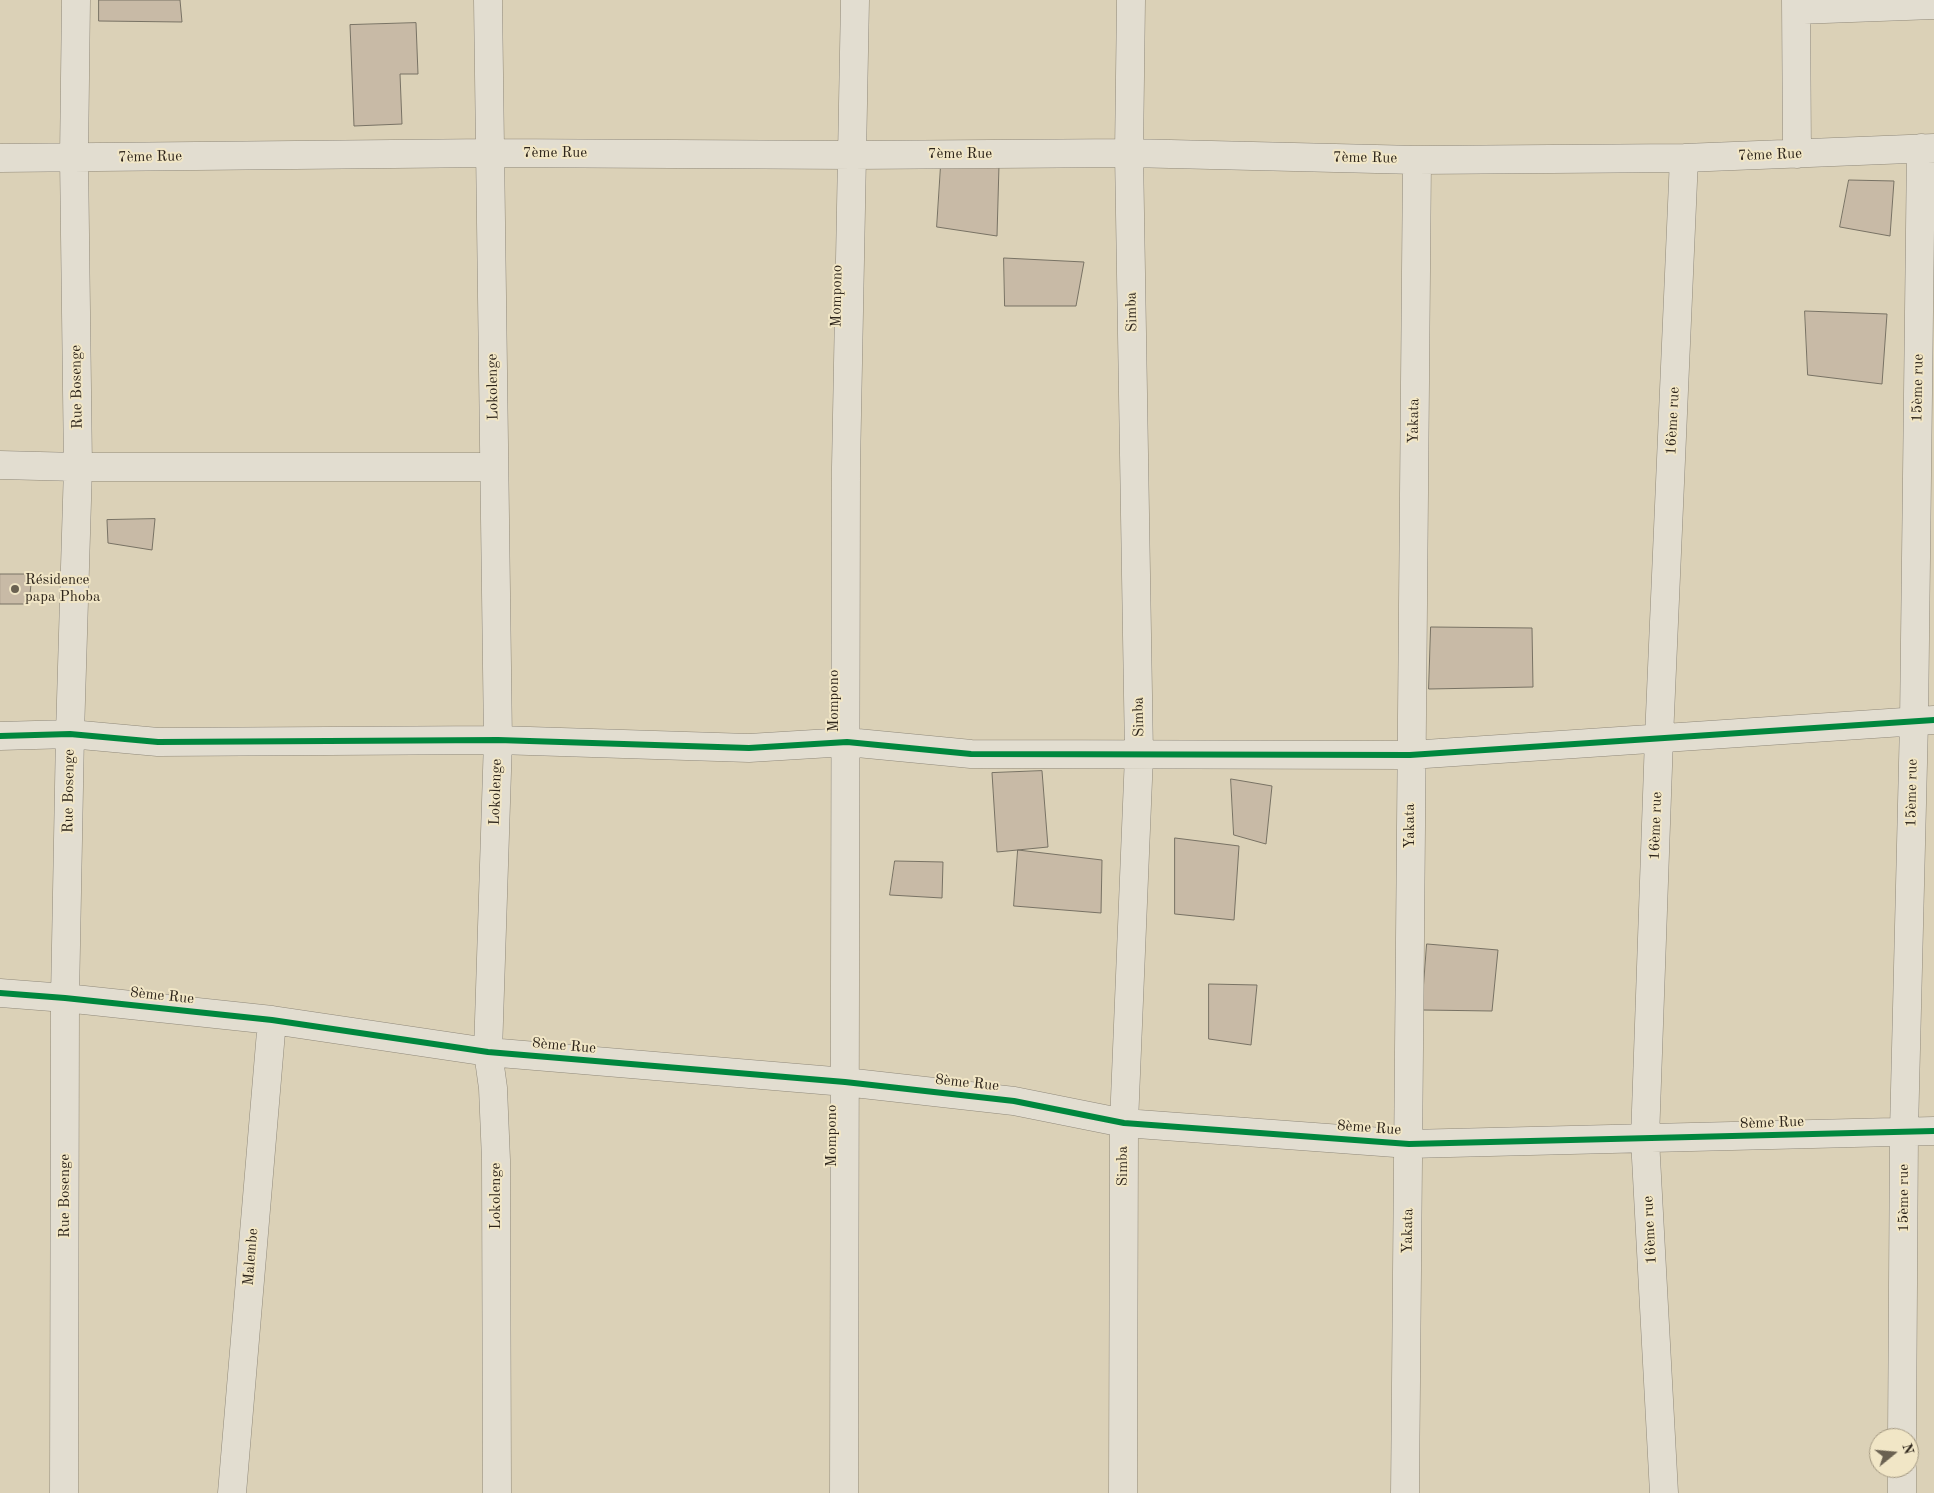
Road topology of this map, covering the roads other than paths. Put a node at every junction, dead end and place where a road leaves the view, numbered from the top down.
1 (76, 0) edge
2 (488, 0) edge
3 (855, 0) edge
4 (1131, 0) edge
5 (1796, 5) edge
6 (1934, 6) edge
7 (1927, 148) edge
8 (491, 153) junction
9 (1129, 153) junction
10 (1797, 154) junction
11 (853, 155) junction
12 (0, 158) edge
13 (74, 158) junction
14 (1684, 158) junction
15 (1417, 160) junction
16 (0, 465) edge
17 (78, 467) junction
18 (494, 467) junction
19 (1924, 721) edge
20 (70, 734) junction
21 (0, 736) edge
22 (1659, 738) junction
23 (498, 740) junction
24 (847, 742) junction
25 (1139, 755) junction
26 (1410, 755) junction
27 (0, 994) edge
28 (65, 998) junction
29 (272, 1020) junction
30 (488, 1052) junction
31 (845, 1082) junction
32 (1124, 1123) junction
33 (1934, 1131) edge
34 (1904, 1132) junction
35 (1645, 1139) junction
36 (1409, 1144) junction
37 (1902, 1428) edge
38 (1902, 1478) edge
39 (64, 1493) edge
40 (232, 1493) edge
41 (497, 1493) edge
42 (844, 1493) edge
43 (1123, 1493) edge
44 (1405, 1493) edge
45 (1664, 1493) edge
46 (1902, 1493) edge

1 - 13 street, Rue Bosenge
2 - 8 street, Lokolenge
3 - 11 street, Mompono
4 - 9 street, Simba
5 - 6 street
5 - 10 street
7 - 10 street, 7ème Rue
7 - 19 street, 15ème rue
8 - 11 street, 7ème Rue
8 - 13 street, 7ème Rue
8 - 18 street, Lokolenge
9 - 11 street, 7ème Rue
9 - 15 street, 7ème Rue
9 - 25 street, Simba
10 - 14 street, 7ème Rue
11 - 24 street, Mompono
12 - 13 street, 7ème Rue
13 - 17 street, Rue Bosenge
14 - 15 street, 7ème Rue
14 - 22 street, 16ème rue
15 - 26 street, Yakata
16 - 17 street
17 - 18 street
17 - 20 street, Rue Bosenge
18 - 23 street, Lokolenge
19 - 22 street
19 - 34 street, 15ème rue
20 - 21 street
20 - 23 street
20 - 28 street, Rue Bosenge
22 - 26 street
22 - 35 street, 16ème rue
23 - 24 street
23 - 30 street, Lokolenge
24 - 25 street
24 - 31 street, Mompono
25 - 26 street
25 - 32 street, Simba
26 - 36 street, Yakata
27 - 28 street, 8ème Rue
28 - 29 street, 8ème Rue
28 - 39 street, Rue Bosenge
29 - 30 street, 8ème Rue
29 - 40 street, Malembe
30 - 31 street, 8ème Rue
30 - 41 street, Lokolenge
31 - 32 street, 8ème Rue
31 - 42 street, Mompono
32 - 36 street, 8ème Rue
32 - 43 street, Simba
33 - 34 street, 8ème Rue
34 - 35 street, 8ème Rue
34 - 37 street, 15ème rue
35 - 36 street, 8ème Rue
35 - 45 street, 16ème rue
36 - 44 street, Yakata
38 - 46 street

